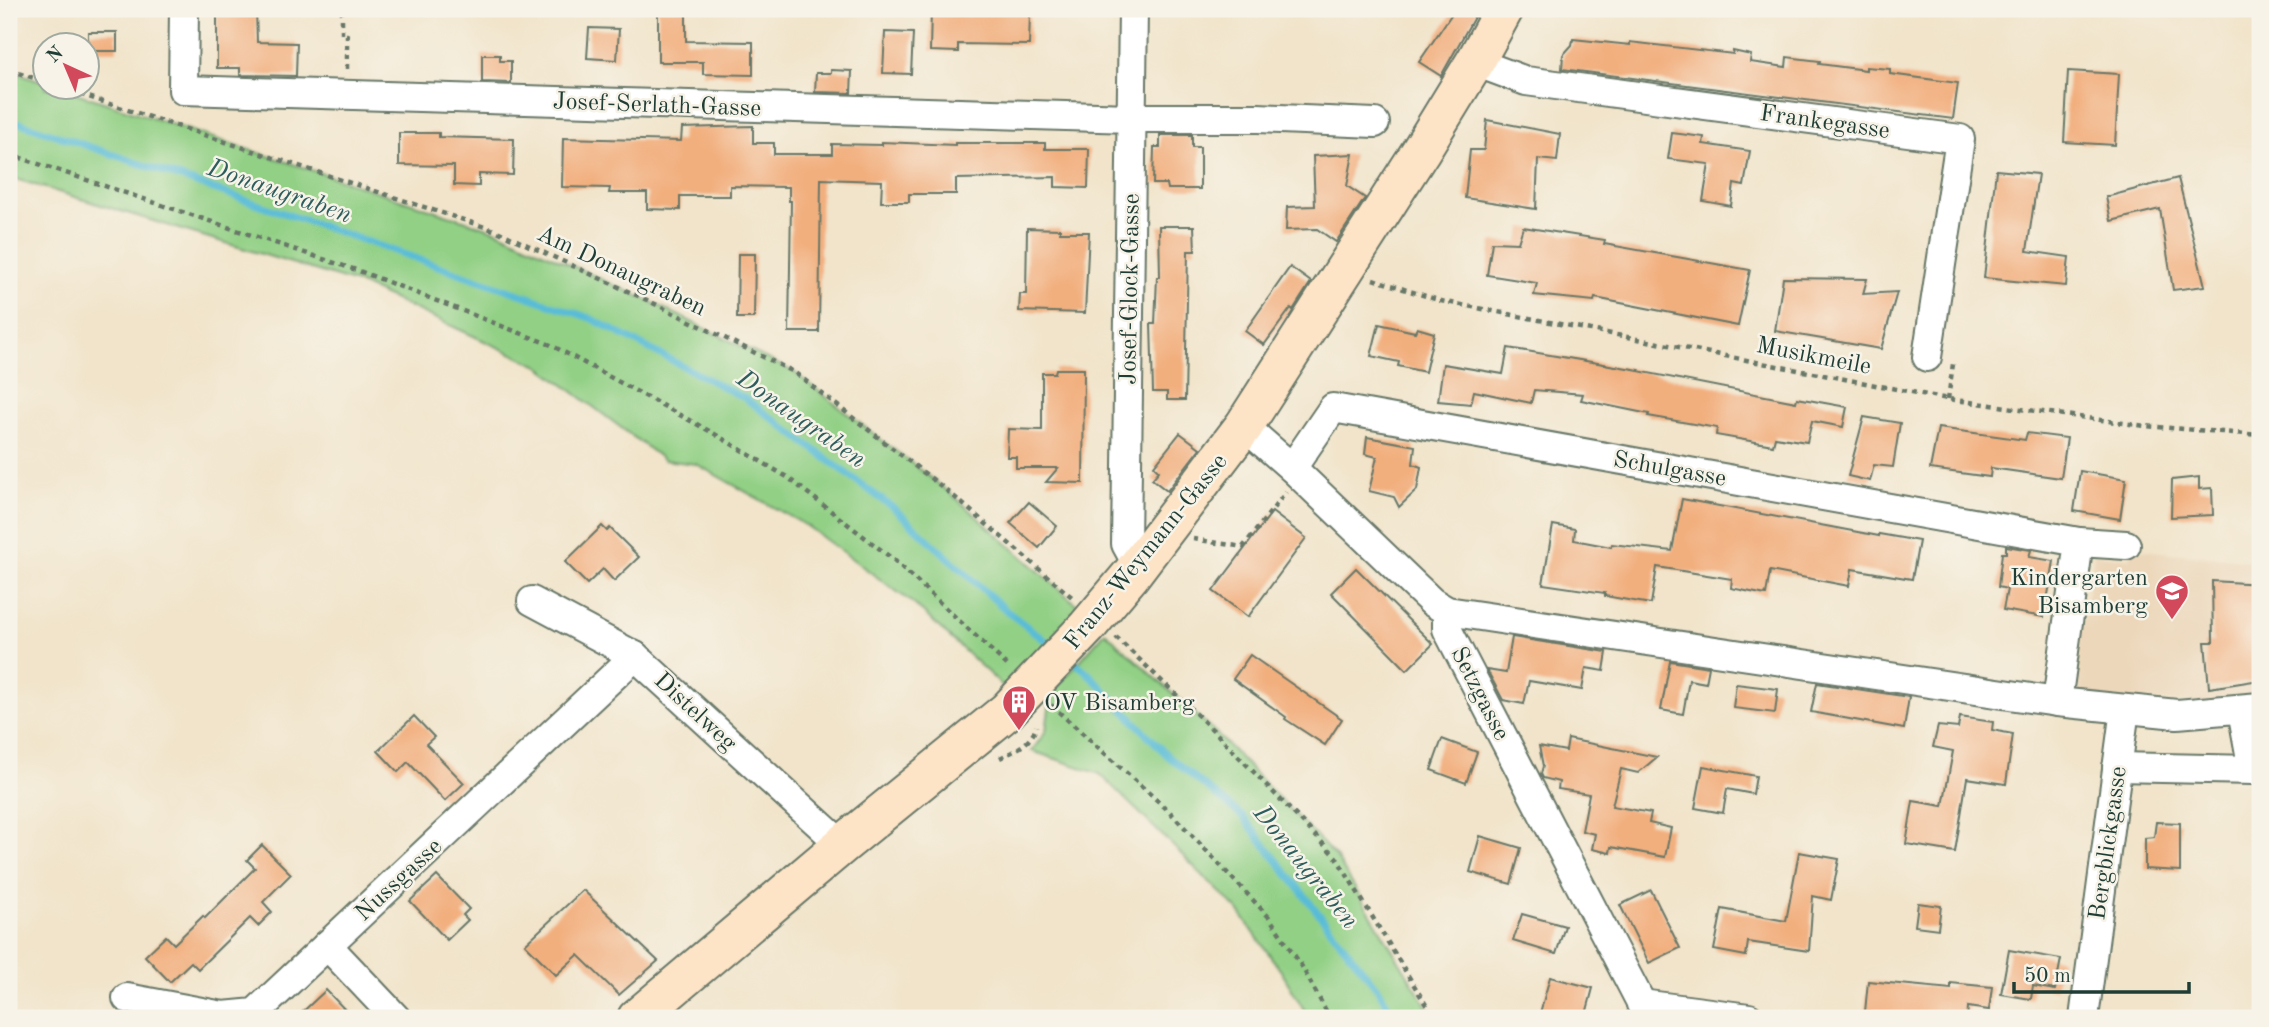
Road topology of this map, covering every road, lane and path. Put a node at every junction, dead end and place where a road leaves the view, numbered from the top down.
1 (184, 9) edge
2 (342, 9) edge
3 (1133, 9) edge
4 (1504, 9) edge
5 (1475, 62) junction
6 (9, 70) edge
7 (32, 77) edge
8 (347, 95) junction
9 (102, 101) edge
10 (1131, 118) junction
11 (1375, 122) dead end
12 (9, 154) edge
13 (1367, 277) dead end
14 (1927, 357) dead end
15 (1244, 426) junction
16 (2260, 435) edge
17 (1291, 477) junction
18 (1189, 537) dead end
19 (2079, 542) junction
20 (2126, 545) dead end
21 (1138, 566) junction
22 (531, 601) dead end
23 (1447, 611) junction
24 (1099, 627) junction
25 (635, 656) junction
26 (1036, 688) junction
27 (2057, 702) junction
28 (2251, 708) edge
29 (2125, 709) junction
30 (2117, 767) junction
31 (842, 845) junction
32 (327, 945) junction
33 (127, 998) dead end
34 (1645, 1011) edge
35 (396, 1018) edge
36 (637, 1018) edge
37 (1330, 1018) edge
38 (1434, 1018) edge
39 (1749, 1018) edge
40 (2084, 1018) edge

1 - 8 street, Josef-Serlath-Gasse
2 - 8 path
3 - 10 street, Josef-Glock-Gasse
4 - 5 street, Franz-Weymann-Gasse
5 - 14 street, Frankegasse
5 - 15 street, Franz-Weymann-Gasse
6 - 7 path
8 - 10 street, Josef-Serlath-Gasse
9 - 24 path, Am Donaugraben
10 - 11 street, Josef-Serlath-Gasse
10 - 21 street, Josef-Glock-Gasse
12 - 26 path
13 - 16 path, Musikmeile
15 - 17 street
15 - 21 street, Franz-Weymann-Gasse
17 - 18 path
17 - 19 street, Schulgasse
17 - 23 street
19 - 20 street, Schulgasse
19 - 27 street
21 - 24 street, Franz-Weymann-Gasse
22 - 25 street, Distelweg
23 - 27 street
23 - 34 street, Setzgasse
24 - 26 street, Franz-Weymann-Gasse
24 - 38 path, Am Donaugraben
25 - 31 street, Distelweg
25 - 32 street, Nussgasse
26 - 31 street, Franz-Weymann-Gasse
26 - 37 path
27 - 29 street
28 - 29 street
28 - 30 street
29 - 30 street, Bergblickgasse
30 - 40 street, Bergblickgasse
31 - 36 street, Franz-Weymann-Gasse
32 - 33 street, Nussgasse
32 - 35 street
34 - 39 street

